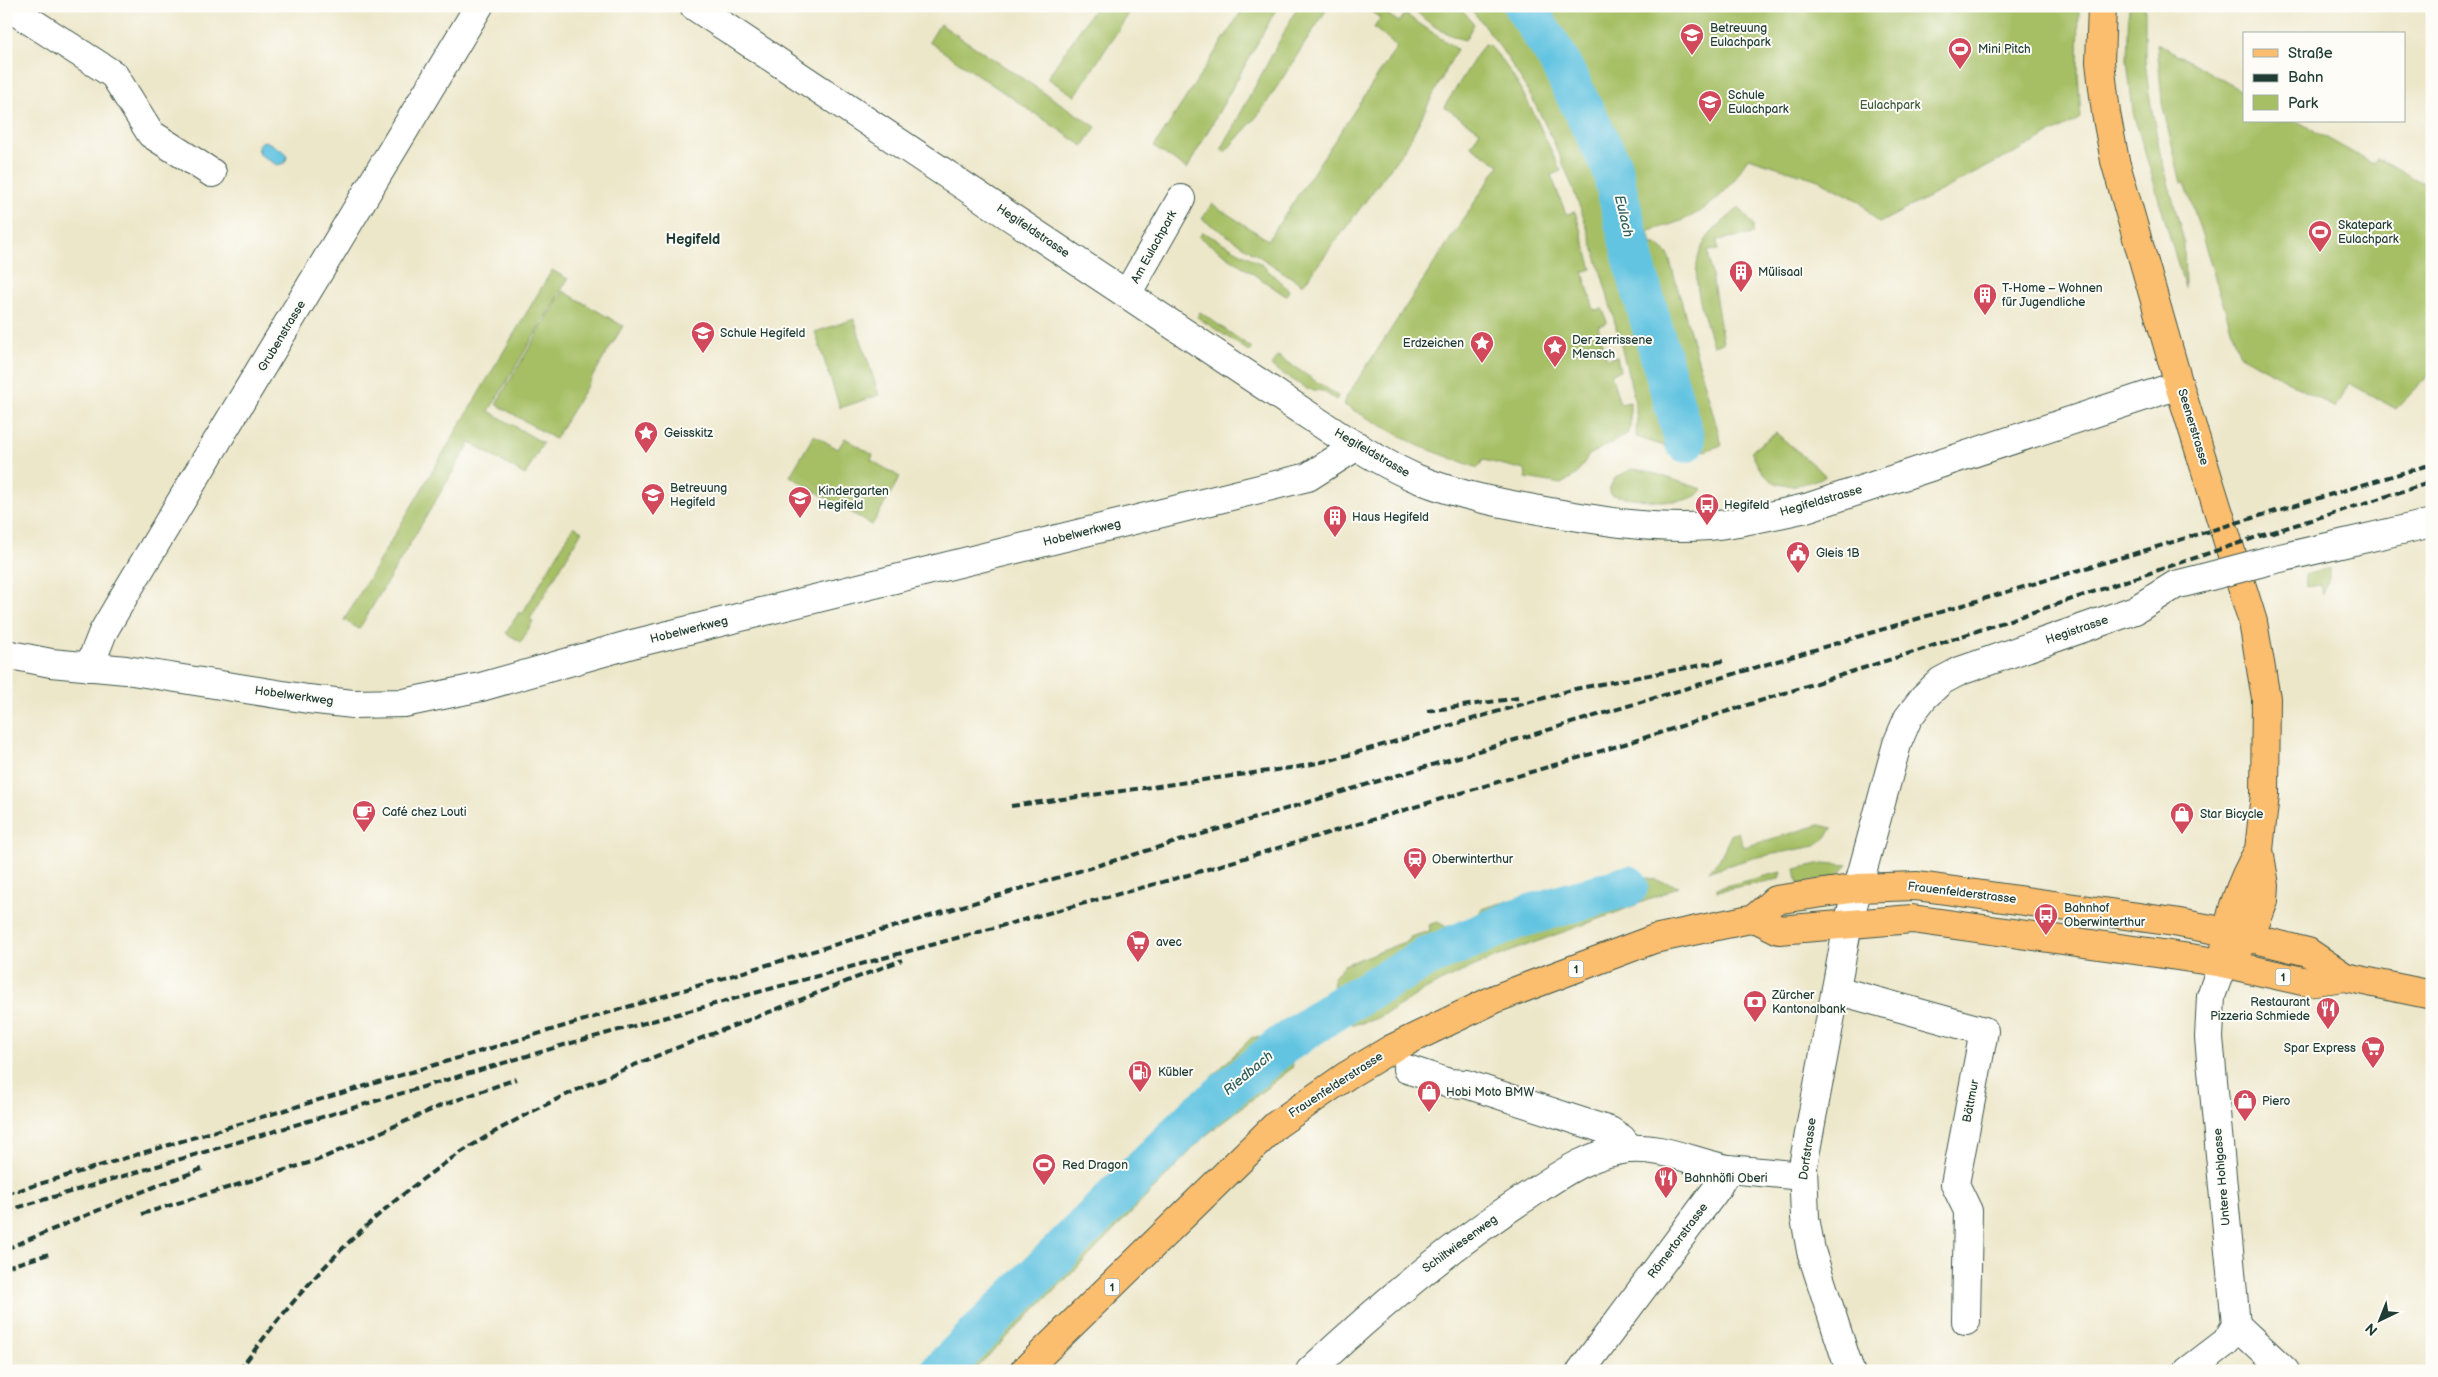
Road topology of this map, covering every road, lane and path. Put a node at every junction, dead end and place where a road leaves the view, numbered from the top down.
1 (7, 6) edge
2 (479, 6) edge
3 (694, 6) edge
4 (2102, 6) edge
5 (212, 173) dead end
6 (1181, 199) dead end
7 (1127, 294) junction
8 (2180, 385) junction
9 (1357, 446) junction
10 (2432, 524) edge
11 (6, 654) edge
12 (89, 667) junction
13 (1858, 888) junction
14 (1755, 918) junction
15 (1848, 924) junction
16 (2238, 934) junction
17 (2223, 963) junction
18 (2344, 977) junction
19 (1836, 990) junction
20 (2432, 995) edge
21 (1407, 1069) dead end
22 (1630, 1149) junction
23 (1728, 1169) junction
24 (1803, 1176) junction
25 (1966, 1321) dead end
26 (2236, 1326) junction
27 (1024, 1371) edge
28 (1310, 1371) edge
29 (1580, 1371) edge
30 (1850, 1371) edge
31 (2188, 1371) edge
32 (2285, 1371) edge

1 - 5 street
2 - 12 street, Grubenstrasse
3 - 7 street, Hegifeldstrasse
4 - 8 main road, Seenerstrasse
6 - 7 street, Am Eulachpark
7 - 9 street, Hegifeldstrasse
8 - 9 street, Hegifeldstrasse
8 - 16 main road, Seenerstrasse
9 - 12 street, Hobelwerkweg
10 - 13 street, Hegistrasse, bridge
11 - 12 street, Hobelwerkweg
13 - 14 main road, Frauenfelderstrasse / 1
13 - 15 street, Hegistrasse
13 - 16 main road, Frauenfelderstrasse / 1
14 - 15 main road, Frauenfelderstrasse / 1
14 - 27 main road, Frauenfelderstrasse / 1
15 - 17 main road, Frauenfelderstrasse / 1
15 - 19 street, Dorfstrasse
16 - 17 main road, Seenerstrasse
16 - 18 main road, Frauenfelderstrasse / 1
17 - 18 main road, Frauenfelderstrasse / 1
17 - 26 street, Untere Hohlgasse
18 - 20 main road, Frauenfelderstrasse / 1
19 - 24 street, Dorfstrasse
19 - 25 street, Bättmur
21 - 22 street
22 - 23 street, Schiltwiesenweg
22 - 28 street, Schiltwiesenweg
23 - 24 street
23 - 29 street, Römertorstrasse
24 - 30 street, Dorfstrasse
26 - 31 street
26 - 32 street

